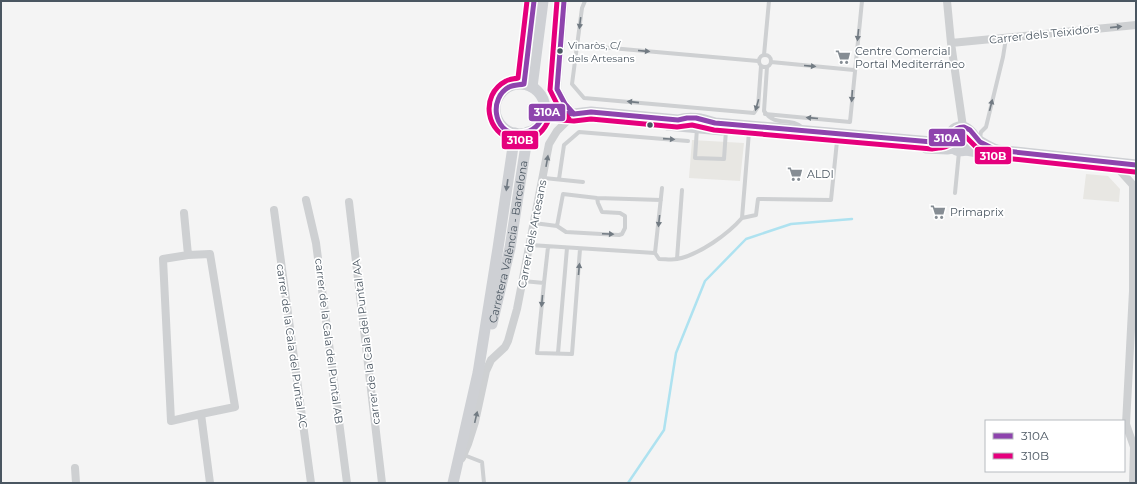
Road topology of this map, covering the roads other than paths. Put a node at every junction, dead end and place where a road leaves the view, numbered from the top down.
1 (534, 1) edge
2 (543, 1) edge
3 (564, 1) edge
4 (585, 1) edge
5 (769, 1) edge
6 (862, 1) edge
7 (948, 1) edge
8 (1136, 25) edge
9 (1006, 38) junction
10 (951, 43) junction
11 (577, 45) junction
12 (764, 55) junction
13 (758, 61) junction
14 (771, 62) junction
15 (761, 66) junction
16 (767, 67) junction
17 (854, 70) junction
18 (528, 85) junction
19 (544, 112) junction
20 (574, 114) junction
21 (765, 114) junction
22 (716, 123) junction
23 (694, 127) junction
24 (726, 130) junction
25 (805, 130) junction
26 (528, 132) junction
27 (749, 132) junction
28 (515, 133) junction
29 (972, 134) junction
30 (949, 137) junction
31 (688, 141) dead end
32 (837, 141) junction
33 (960, 150) junction
34 (996, 150) junction
35 (1114, 164) junction
36 (1136, 165) edge
37 (544, 178) junction
38 (559, 179) junction
39 (582, 182) dead end
40 (1135, 184) edge
41 (662, 188) dead end
42 (682, 190) dead end
43 (955, 193) dead end
44 (597, 198) junction
45 (306, 200) dead end
46 (661, 200) junction
47 (349, 202) dead end
48 (274, 210) dead end
49 (184, 214) dead end
50 (742, 218) junction
51 (534, 223) junction
52 (556, 226) junction
53 (530, 245) junction
54 (548, 247) junction
55 (567, 248) junction
56 (580, 249) junction
57 (655, 253) junction
58 (188, 255) junction
59 (677, 259) junction
60 (523, 281) junction
61 (544, 283) junction
62 (1134, 290) edge
63 (558, 353) junction
64 (478, 373) junction
65 (201, 414) junction
66 (464, 455) junction
67 (457, 466) junction
68 (76, 468) dead end
69 (76, 483) edge
70 (210, 483) edge
71 (311, 483) edge
72 (347, 483) edge
73 (382, 483) edge
74 (453, 483) edge
75 (484, 483) edge
76 (1133, 483) edge

1 - 18 street
2 - 18 street
3 - 20 street
4 -> 11 lane
5 - 12 lane
6 -> 17 lane
7 - 10 street
9 -> 8 street, Carrer dels Teixidors
9 - 10 street, Carrer dels Teixidors
29 -> 9 lane
10 - 29 street
11 -> 13 lane
15 -> 11 lane
12 - 13 lane
12 - 14 lane
13 - 15 lane
14 - 16 lane
14 -> 17 lane
15 - 16 lane
16 - 21 lane
17 -> 21 lane
18 - 19 street
18 - 28 street
19 - 20 street
19 - 26 street
20 - 22 street
20 - 23 street
37 -> 20 street, Carrer dels Artesans
21 - 25 lane
22 - 23 street
22 - 25 street
23 - 24 street
23 - 24 lane
24 - 27 street
25 - 30 street
26 - 28 street
26 - 64 street, Carretera València - Barcelona
27 - 32 street
27 - 50 lane
28 -> 64 street, Carretera València - Barcelona
29 - 30 street
29 - 33 street
29 - 34 street
30 - 33 street
38 -> 31 lane
32 - 33 street
32 - 50 lane
33 - 34 street
33 - 43 lane
34 - 35 street
35 - 36 street
35 - 40 street
37 - 38 lane
37 - 51 street, Carrer dels Artesans
38 - 39 lane
40 - 62 street
41 - 46 lane
42 - 59 lane
44 - 46 lane
44 - 52 lane
52 -> 44 lane
45 - 72 street, carrer de la Cala del Puntal AB
46 -> 57 lane
47 - 73 street, carrer de la Cala del Puntal AA
48 - 71 street, carrer de la Cala del Puntal AC
49 - 58 street
50 - 59 lane
51 - 52 lane
51 - 53 street, Carrer dels Artesans
53 - 54 lane
53 - 60 street, Carrer dels Artesans
54 - 55 lane
54 - 61 lane
55 - 56 lane
55 - 63 lane
56 - 57 lane
63 -> 56 lane
57 - 59 lane
58 - 65 street
58 - 65 street
60 - 61 lane
66 -> 60 street, Carrer dels Artesans
61 -> 63 lane
62 - 76 street
64 - 67 street, Carretera València - Barcelona
65 - 70 street
66 - 67 street, Carrer dels Artesans
66 - 75 lane
67 - 74 street, Carretera València - Barcelona
68 - 69 street

